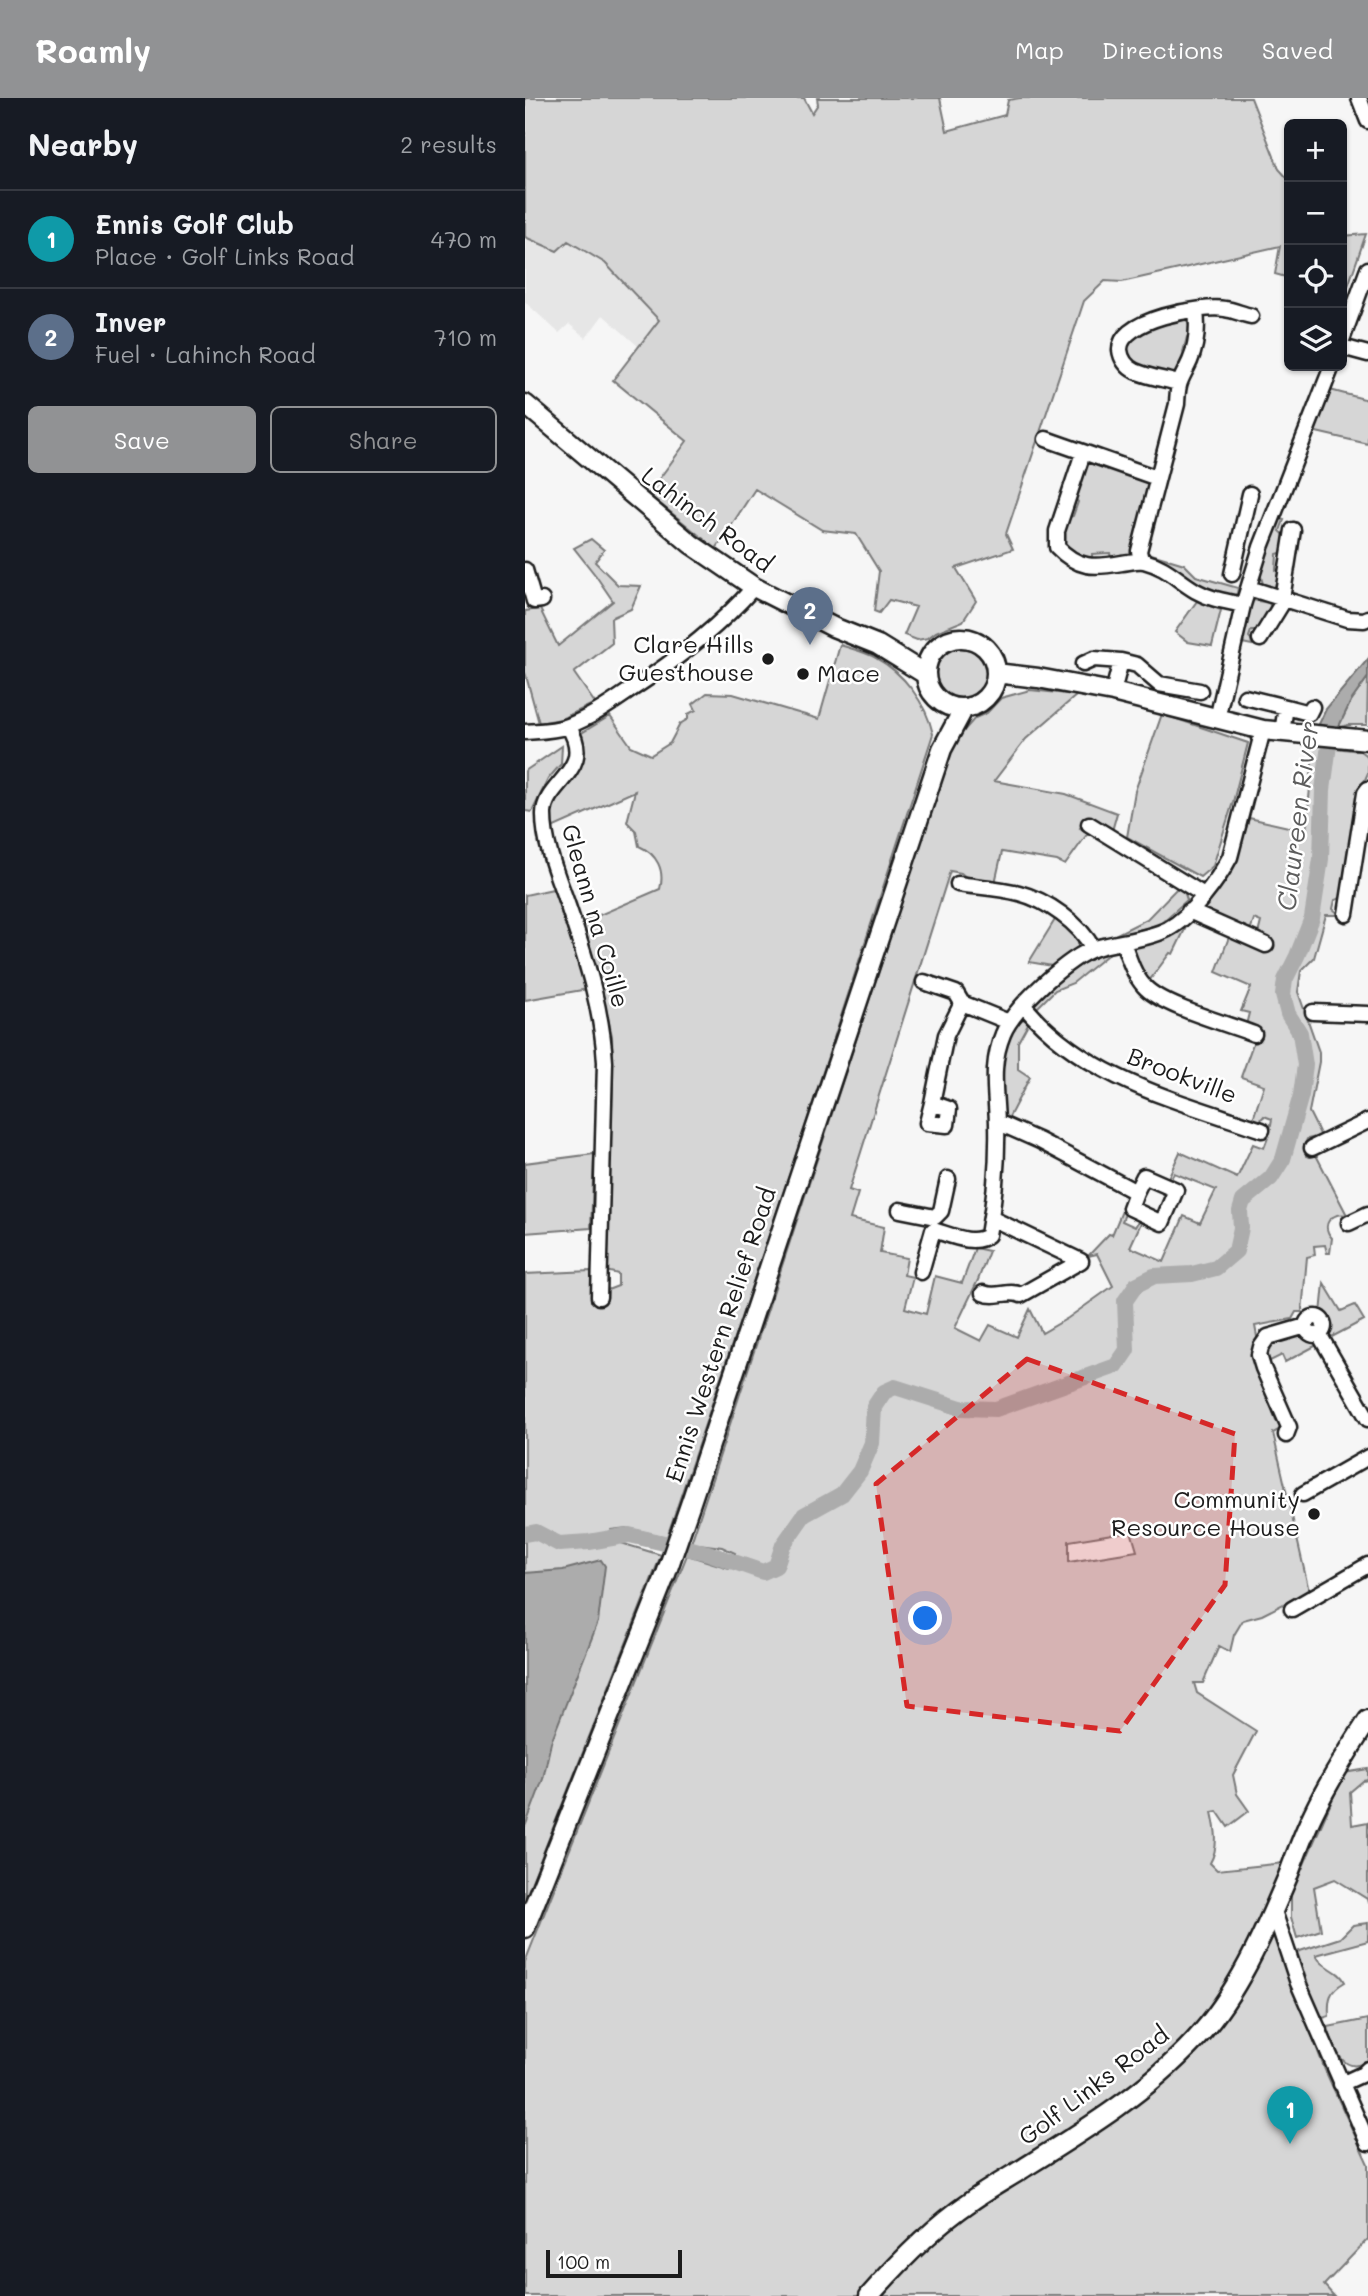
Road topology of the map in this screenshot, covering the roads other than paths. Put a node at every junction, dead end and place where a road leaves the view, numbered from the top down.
1 (1359, 98) edge
2 (1368, 121) edge
3 (1368, 269) edge
4 (1196, 310) junction
5 (1251, 316) dead end
6 (1347, 326) edge
7 (1347, 348) edge
8 (1368, 354) edge
9 (1330, 371) edge
10 (1178, 383) junction
11 (525, 404) edge
12 (1046, 439) dead end
13 (1083, 453) junction
14 (1157, 478) junction
15 (1250, 494) dead end
16 (1293, 530) dead end
17 (1239, 540) junction
18 (1261, 547) junction
19 (1141, 560) junction
20 (525, 570) edge
21 (1232, 574) dead end
22 (754, 587) junction
23 (1249, 588) junction
24 (542, 600) dead end
25 (1282, 600) junction
26 (1243, 605) junction
27 (1368, 618) edge
28 (1260, 639) dead end
29 (878, 645) junction
30 (931, 655) junction
31 (1121, 661) junction
32 (1083, 664) dead end
33 (996, 673) junction
34 (925, 674) junction
35 (1200, 691) dead end
36 (1113, 692) junction
37 (1245, 697) dead end
38 (942, 703) junction
39 (1286, 707) junction
40 (1312, 707) dead end
41 (964, 708) junction
42 (1217, 719) junction
43 (568, 726) junction
44 (1263, 730) junction
45 (525, 732) edge
46 (1282, 733) junction
47 (1368, 740) edge
48 (942, 749) junction
49 (1368, 789) edge
50 (1089, 824) dead end
51 (958, 884) dead end
52 (1204, 895) junction
53 (1189, 911) junction
54 (1346, 914) dead end
55 (1123, 942) junction
56 (1266, 945) dead end
57 (1093, 949) junction
58 (924, 982) dead end
59 (962, 1003) junction
60 (1024, 1006) junction
61 (1314, 1012) dead end
62 (1368, 1014) edge
63 (1009, 1022) junction
64 (1254, 1034) dead end
65 (932, 1103) dead end
66 (1368, 1121) edge
67 (997, 1122) junction
68 (1262, 1130) dead end
69 (1312, 1148) dead end
70 (948, 1179) dead end
71 (1136, 1192) dead end
72 (900, 1210) dead end
73 (1368, 1214) edge
74 (991, 1218) junction
75 (1349, 1223) dead end
76 (934, 1224) junction
77 (921, 1272) dead end
78 (983, 1293) dead end
79 (599, 1297) dead end
80 (1368, 1419) edge
81 (1286, 1435) dead end
82 (1368, 1457) edge
83 (1303, 1494) dead end
84 (1368, 1564) edge
85 (1292, 1609) dead end
86 (1368, 1720) edge
87 (1273, 1908) junction
88 (525, 1928) edge
89 (1368, 2069) edge
90 (1341, 2084) junction
91 (1368, 2143) edge
92 (869, 2296) edge

1 - 2 street
3 - 6 street
4 - 5 street
4 - 10 street
4 - 10 street
7 - 8 street
9 - 18 street
10 - 14 street
11 - 22 main road, Lahinch Road
12 - 13 street
13 - 14 street
13 - 19 street
14 - 19 street
15 - 17 street
16 - 25 street
17 - 18 street
17 - 21 street
18 - 23 street
19 - 26 street
20 - 24 street
22 - 29 main road, Lahinch Road
22 - 43 street
23 - 25 street
23 - 26 street
25 - 27 street
25 - 28 street
26 - 42 street
29 - 30 main road, Lahinch Road
29 - 34 main road, Lahinch Road
30 - 33 main road
30 - 34 main road
31 - 32 street
31 - 35 street
31 - 36 street
33 - 36 main road
33 - 41 main road
34 - 38 main road
36 - 42 main road
37 - 39 street
38 - 41 main road
38 - 48 main road, Ennis Western Relief Road
39 - 40 street
39 - 46 street
41 - 48 main road, Ennis Western Relief Road
42 - 44 main road
43 - 45 street
43 - 79 street, Gleann na Coille
44 - 46 main road
44 - 52 street
46 - 47 main road
48 - 88 main road, Ennis Western Relief Road
49 - 54 street
50 - 52 street
51 - 57 street
52 - 53 street
53 - 55 street
53 - 56 street
55 - 57 street
55 - 64 street
57 - 60 street
58 - 59 street
59 - 63 street
59 - 65 street
60 - 63 street
60 - 68 street, Brookville
61 - 62 street
63 - 67 street
66 - 69 street
67 - 71 street
67 - 74 street
70 - 76 street
72 - 76 street
73 - 75 street
74 - 76 street
74 - 78 street
76 - 77 street
80 - 81 street
82 - 83 street
84 - 85 street
86 - 87 main road, Golf Links Road
87 - 90 street
87 - 92 main road, Golf Links Road
89 - 90 street
90 - 91 street

